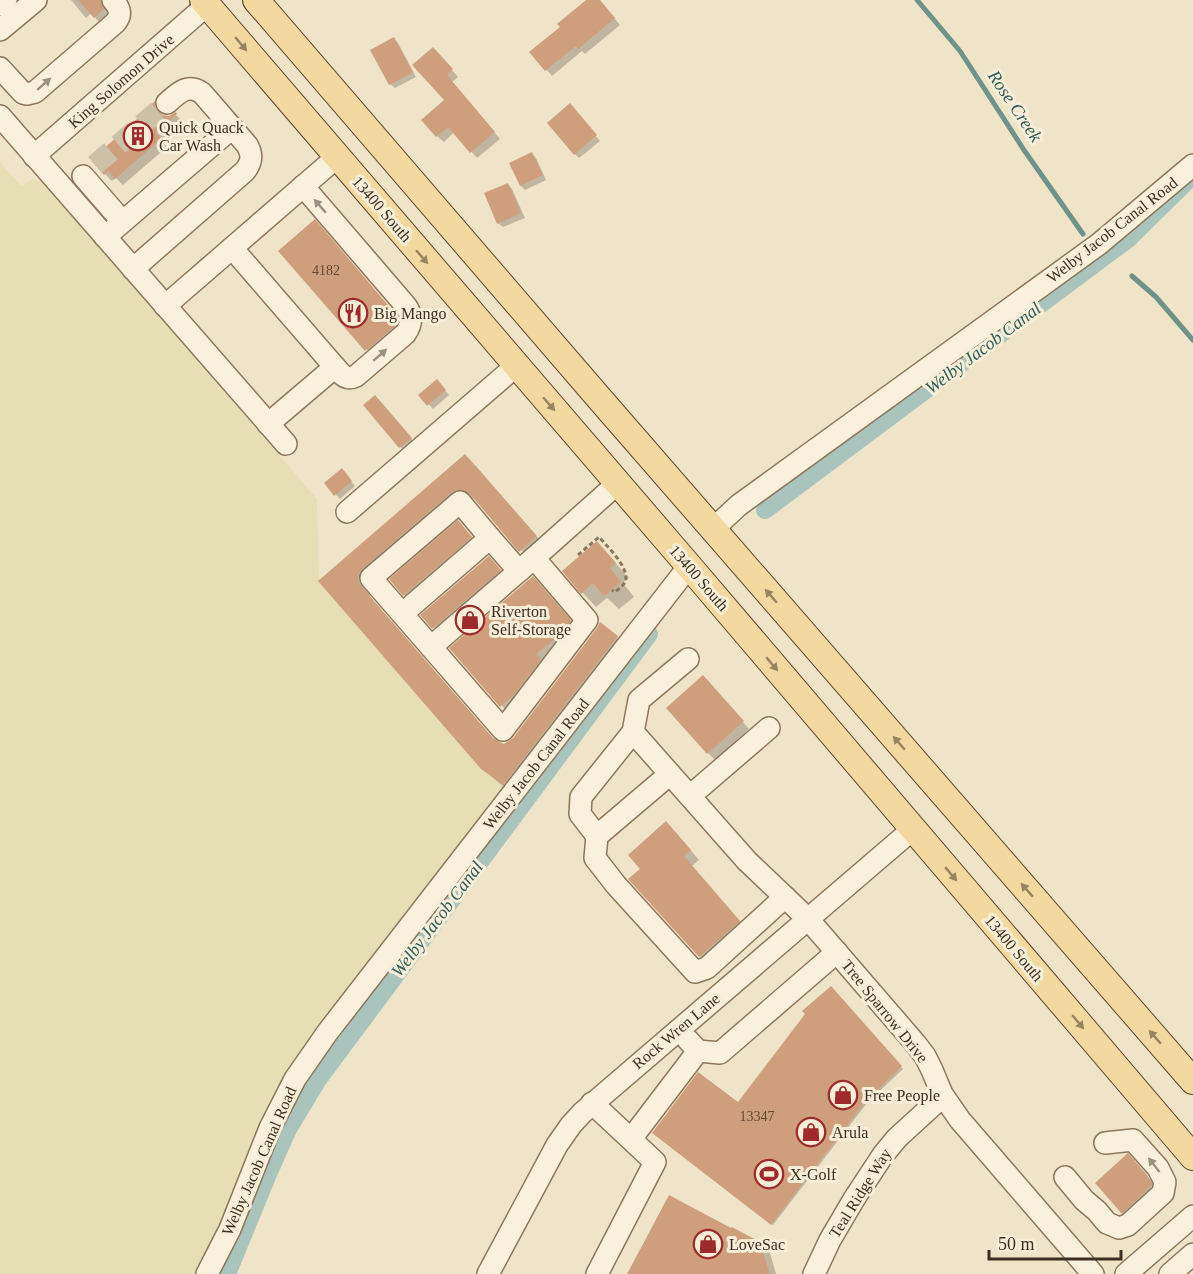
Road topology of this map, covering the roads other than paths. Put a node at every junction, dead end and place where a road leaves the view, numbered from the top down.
1 (6, 0) edge
2 (36, 0) edge
3 (113, 0) edge
4 (256, 0) edge
5 (205, 3) edge
6 (0, 5) edge
7 (0, 30) edge
8 (0, 68) edge
9 (167, 103) tunnel mouth
10 (0, 116) edge
11 (232, 128) junction
12 (34, 156) junction
13 (337, 157) junction
14 (1193, 165) edge
15 (303, 186) junction
16 (65, 191) junction
17 (122, 221) junction
18 (105, 237) junction
19 (232, 248) junction
20 (133, 269) junction
21 (165, 306) junction
22 (516, 366) junction
23 (335, 367) junction
24 (268, 424) junction
25 (286, 444) dead end
26 (618, 483) junction
27 (347, 512) dead end
28 (713, 529) junction
29 (490, 538) junction
30 (527, 565) junction
31 (689, 566) junction
32 (402, 614) junction
33 (431, 647) junction
34 (688, 659) dead end
35 (769, 728) dead end
36 (633, 732) junction
37 (670, 774) junction
38 (690, 796) junction
39 (913, 829) junction
40 (597, 836) junction
41 (785, 897) junction
42 (808, 919) junction
43 (837, 952) junction
44 (678, 1029) junction
45 (698, 1051) junction
46 (1193, 1081) edge
47 (943, 1096) junction
48 (592, 1103) junction
49 (631, 1139) junction
50 (1105, 1143) dead end
51 (1193, 1157) edge
52 (1065, 1178) dead end
53 (1193, 1216) edge
54 (1193, 1254) edge
55 (207, 1274) edge
56 (488, 1274) edge
57 (597, 1274) edge
58 (813, 1274) edge
59 (1093, 1274) edge
60 (1126, 1274) edge
61 (1170, 1274) edge

1 - 6 street
2 - 7 street
8 -> 3 street
4 - 28 main road
5 - 12 street, King Solomon Drive
5 -> 13 main road, 13400 South
9 - 11 street
10 - 12 street
11 - 17 street
11 - 20 street
12 - 16 street
13 - 15 street
13 -> 22 main road, 13400 South
14 - 28 street, Welby Jacob Canal Road
15 - 19 street
23 -> 15 street
16 - 17 street
16 - 18 street
17 - 18 street
18 - 20 street
19 - 21 street
19 - 23 street
20 - 21 street
21 - 24 street
22 -> 26 main road, 13400 South
22 - 27 street
23 - 24 street
24 - 25 street
26 - 30 street
26 - 31 main road, 13400 South
46 -> 28 main road
29 - 30 street
29 - 32 street
29 - 32 street
30 - 33 street
30 - 33 street
31 -> 39 main road, 13400 South
31 - 55 street, Welby Jacob Canal Road
32 - 33 street
34 - 36 street
35 - 38 street
36 - 37 street, Tree Sparrow Drive
36 - 40 street
37 - 38 street, Tree Sparrow Drive
37 - 40 street
38 - 41 street, Tree Sparrow Drive
39 - 42 street, Rock Wren Lane
39 -> 51 main road, 13400 South
40 - 41 street
41 - 42 street, Tree Sparrow Drive
42 - 43 street, Tree Sparrow Drive
42 - 44 street, Rock Wren Lane
43 - 45 street
43 - 47 street, Tree Sparrow Drive
44 - 45 street
44 - 48 street, Rock Wren Lane
45 - 49 street
47 - 58 street, Teal Ridge Way
47 - 59 street, Tree Sparrow Drive
48 - 49 street
48 - 56 street, Rock Wren Lane
49 - 57 street
52 -> 50 street
53 - 60 street
54 - 61 street

